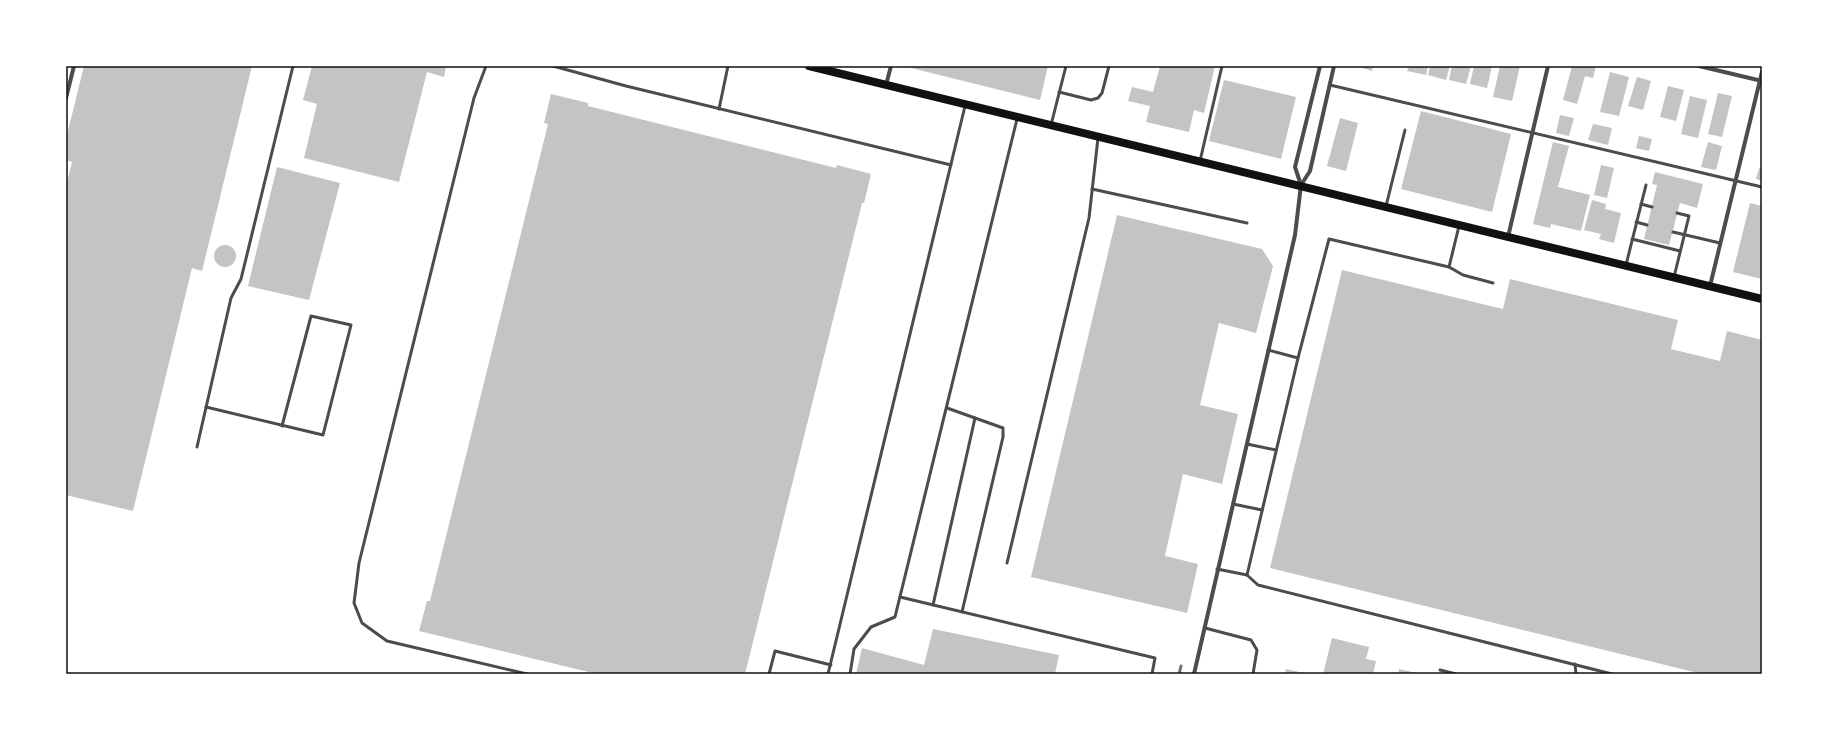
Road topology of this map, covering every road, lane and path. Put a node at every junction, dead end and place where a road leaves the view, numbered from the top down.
1 (74, 66) edge
2 (294, 66) edge
3 (486, 66) edge
4 (553, 66) edge
5 (728, 66) edge
6 (809, 66) edge
7 (890, 66) edge
8 (1066, 66) edge
9 (1108, 66) edge
10 (1222, 66) edge
11 (1320, 66) edge
12 (1334, 66) edge
13 (1548, 66) edge
14 (1699, 66) edge
15 (820, 67) edge
16 (1762, 72) edge
17 (1761, 81) edge
18 (886, 85) junction
19 (1330, 85) junction
20 (1059, 92) junction
21 (66, 98) edge
22 (966, 104) junction
23 (719, 109) junction
24 (1018, 117) junction
25 (1052, 125) junction
26 (1405, 130) dead end
27 (1532, 133) junction
28 (1098, 136) junction
29 (1200, 161) junction
30 (951, 165) junction
31 (1736, 181) junction
32 (1646, 185) dead end
33 (1301, 186) junction
34 (1762, 187) edge
35 (1092, 190) junction
36 (1641, 204) junction
37 (1386, 206) junction
38 (1652, 207) dead end
39 (1677, 213) dead end
40 (1636, 222) junction
41 (1247, 223) dead end
42 (1459, 225) junction
43 (1647, 225) dead end
44 (1673, 232) dead end
45 (1684, 234) junction
46 (1508, 237) junction
47 (1632, 239) junction
48 (1720, 243) junction
49 (1680, 251) junction
50 (1626, 265) junction
51 (1449, 267) junction
52 (1674, 277) junction
53 (1493, 283) dead end
54 (1710, 286) junction
55 (1762, 299) edge
56 (1268, 350) junction
57 (1298, 358) junction
58 (206, 407) junction
59 (946, 408) junction
60 (975, 418) junction
61 (282, 426) junction
62 (1247, 444) junction
63 (197, 447) dead end
64 (1276, 450) junction
65 (1233, 504) junction
66 (1262, 510) junction
67 (1007, 563) dead end
68 (1217, 569) junction
69 (1247, 575) junction
70 (900, 597) junction
71 (933, 605) junction
72 (962, 612) junction
73 (1205, 628) junction
74 (1575, 664) junction
75 (831, 665) junction
76 (1440, 670) dead end
77 (526, 674) edge
78 (769, 674) edge
79 (828, 674) edge
80 (850, 674) edge
81 (1152, 674) edge
82 (1194, 674) edge
83 (1252, 674) edge
84 (1456, 674) edge
85 (1576, 674) edge
86 (1612, 674) edge

1 - 21 street
2 - 58 lane
3 - 77 lane
4 - 23 lane
5 - 23 lane
6 - 15 main road
7 - 18 street
8 - 20 lane
9 - 20 lane
10 - 29 lane
11 - 33 street
12 - 19 street
13 - 27 street
14 - 17 street
15 - 18 main road
16 - 17 street
17 - 31 street
18 - 22 main road
19 - 27 lane
19 - 33 street
20 - 25 lane
22 - 24 main road
22 - 30 lane
23 - 30 lane
24 - 25 main road
24 - 59 lane
25 - 28 main road
26 - 37 lane
27 - 31 lane
27 - 46 street
28 - 29 main road
28 - 35 lane
29 - 33 main road
30 - 75 lane
31 - 34 lane
31 - 48 street
32 - 36 lane
33 - 37 main road
33 - 56 street
35 - 41 lane
35 - 67 lane
36 - 38 lane
36 - 40 lane
37 - 42 main road
39 - 45 lane
40 - 43 lane
40 - 47 lane
42 - 46 main road
42 - 51 lane
44 - 45 lane
45 - 48 lane
45 - 49 lane
46 - 50 main road
47 - 49 lane
47 - 50 lane
48 - 54 street
49 - 52 lane
50 - 52 main road
51 - 53 lane
51 - 57 lane
52 - 54 main road
54 - 55 main road
56 - 57 lane
56 - 62 street
57 - 64 lane
58 - 61 lane
58 - 63 lane
59 - 60 lane
59 - 70 lane
60 - 71 lane
60 - 72 lane
61 - 61 lane
62 - 64 lane
62 - 65 street
64 - 66 lane
65 - 66 lane
65 - 68 street
66 - 69 lane
68 - 69 lane
68 - 73 street
69 - 74 lane
70 - 71 lane
70 - 80 lane
71 - 72 lane
72 - 81 lane
73 - 82 street
73 - 83 lane
74 - 85 lane
74 - 86 lane
75 - 78 lane
75 - 79 lane
76 - 84 lane

